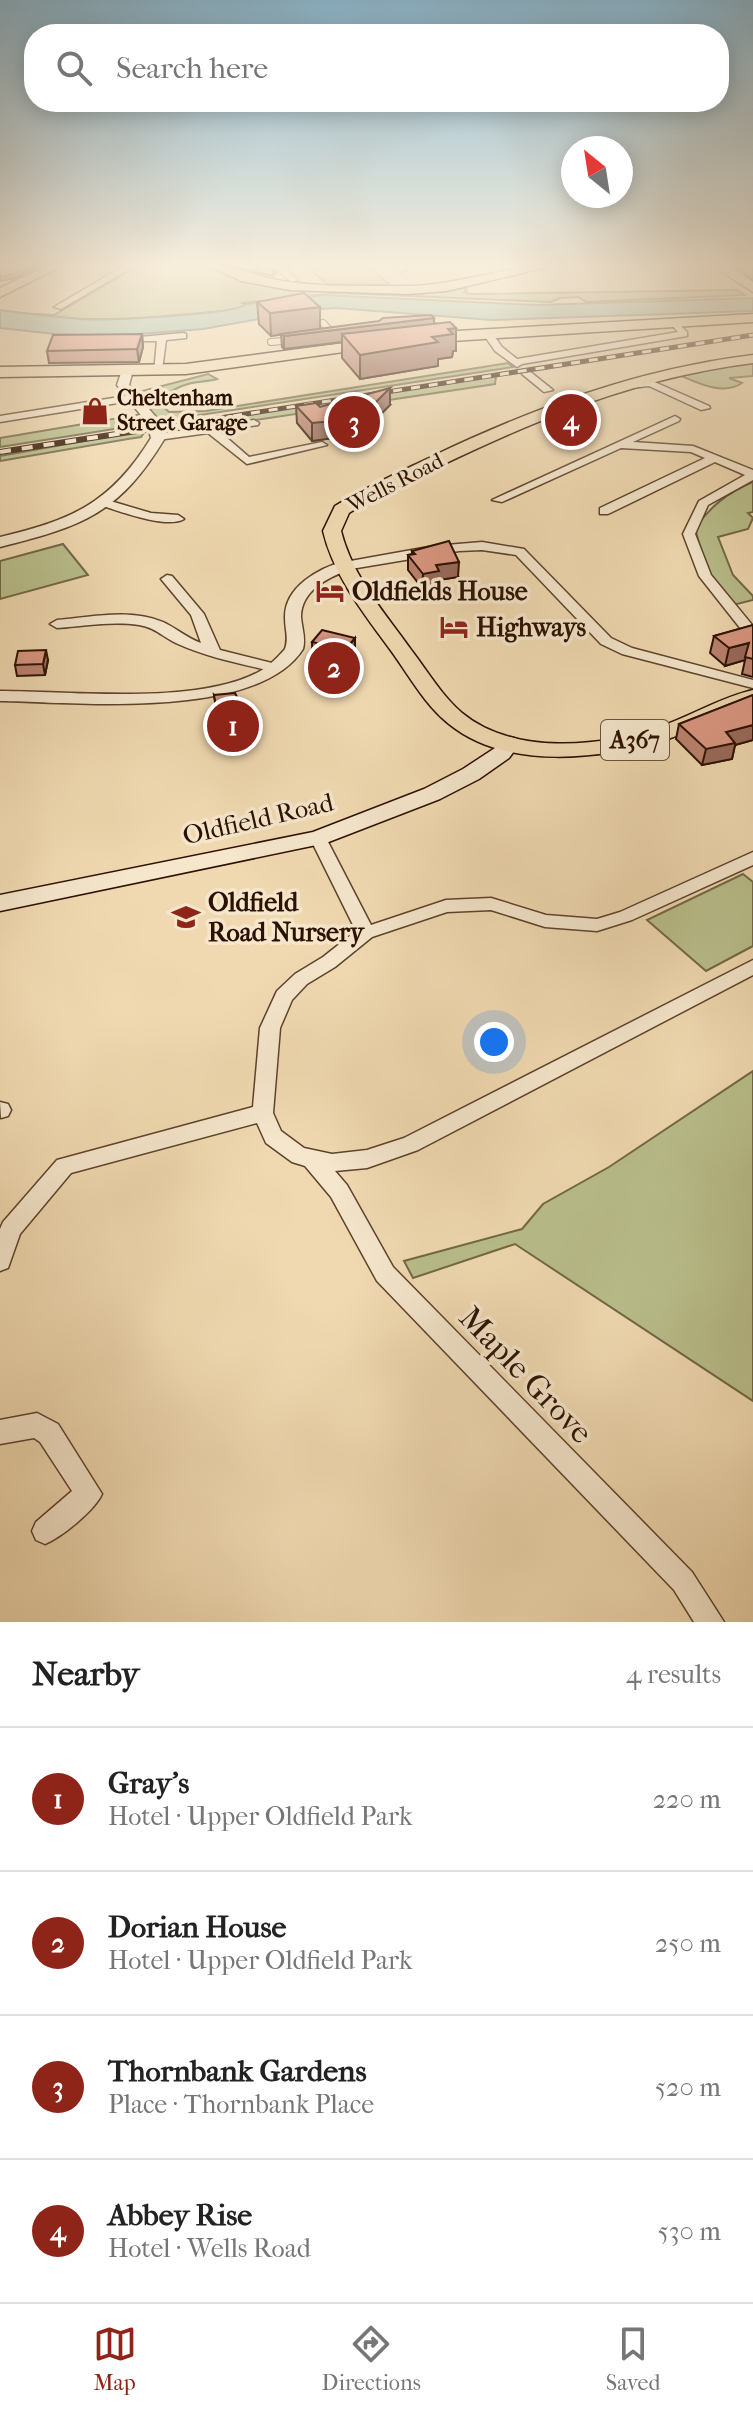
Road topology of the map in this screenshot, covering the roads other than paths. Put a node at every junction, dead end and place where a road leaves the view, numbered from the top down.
1 (161, 342) edge
2 (396, 342) edge
3 (493, 342) edge
4 (644, 342) edge
5 (753, 359) edge
6 (519, 366) junction
7 (127, 370) junction
8 (157, 370) junction
9 (0, 372) edge
10 (621, 384) junction
11 (548, 390) dead end
12 (132, 398) junction
13 (705, 408) dead end
14 (0, 419) edge
15 (675, 419) dead end
16 (254, 423) dead end
17 (211, 430) junction
18 (158, 438) junction
19 (617, 444) junction
20 (322, 445) dead end
21 (716, 457) junction
22 (753, 475) edge
23 (498, 500) dead end
24 (107, 504) junction
25 (604, 511) dead end
26 (179, 519) dead end
27 (0, 542) edge
28 (345, 566) junction
29 (168, 579) dead end
30 (57, 624) dead end
31 (753, 635) edge
32 (215, 653) junction
33 (275, 668) junction
34 (753, 684) edge
35 (0, 696) edge
36 (753, 696) edge
37 (510, 743) junction
38 (318, 838) junction
39 (753, 858) edge
40 (0, 903) edge
41 (366, 933) junction
42 (753, 967) edge
43 (263, 1113) junction
44 (313, 1161) junction
45 (0, 1261) edge
46 (0, 1432) edge
47 (45, 1531) dead end
48 (710, 1622) edge

1 - 8 street
2 - 8 highway
3 - 6 street
4 - 6 street
5 - 10 main road, Wells Road / A367
6 - 11 street
7 - 8 highway
7 - 9 highway
7 - 12 street
10 - 13 street
10 - 28 main road, Wells Road / A367
12 - 14 street
12 - 18 street
15 - 19 street
16 - 17 street
17 - 18 street
17 - 20 street
18 - 24 street
19 - 21 street
19 - 23 street
21 - 22 street
21 - 25 street
22 - 31 street
24 - 26 street
24 - 27 street
28 - 33 street
28 - 34 street
28 - 37 main road, Wells Road / A367
29 - 32 street
30 - 32 street
32 - 33 street
33 - 35 street
36 - 37 main road, Wells Road / A367
37 - 38 main road, Oldfield Road
38 - 40 main road, Oldfield Road
38 - 41 street
39 - 41 street
41 - 43 street
42 - 44 street
43 - 44 street
43 - 45 street
44 - 48 street, Maple Grove
46 - 47 street

